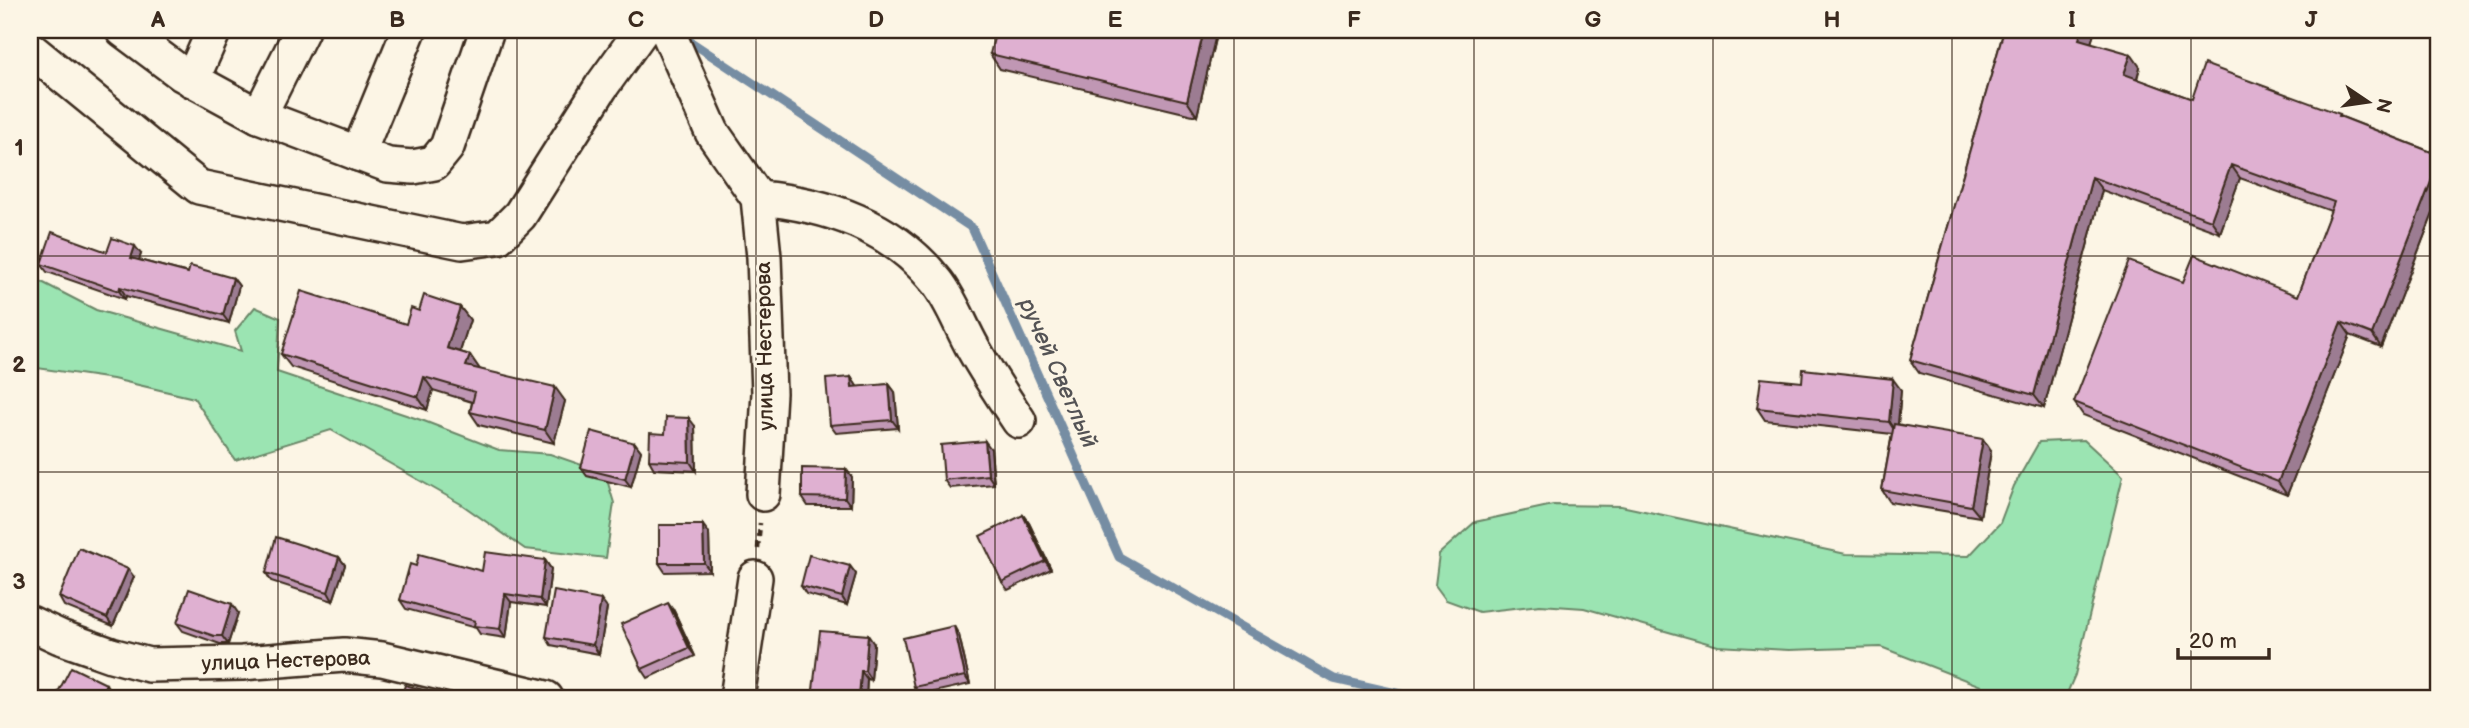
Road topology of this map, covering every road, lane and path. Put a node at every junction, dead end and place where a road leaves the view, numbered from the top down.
1 (123, 30) edge
2 (214, 30) edge
3 (302, 30) edge
4 (408, 30) edge
5 (487, 30) edge
6 (656, 35) edge
7 (30, 49) edge
8 (192, 80) junction
9 (258, 116) junction
10 (358, 154) junction
11 (758, 198) junction
12 (1019, 421) dead end
13 (763, 494) joint
14 (755, 578) joint
15 (30, 622) edge
16 (545, 698) edge
17 (737, 698) edge

1 - 8 street
2 - 8 street
3 - 9 street
4 - 10 street
5 - 10 street
6 - 7 street
6 - 11 street
8 - 9 street
9 - 10 street
11 - 12 street
11 - 13 street, улица Нестерова
13 - 14 path
14 - 17 street
15 - 16 street, улица Нестерова

